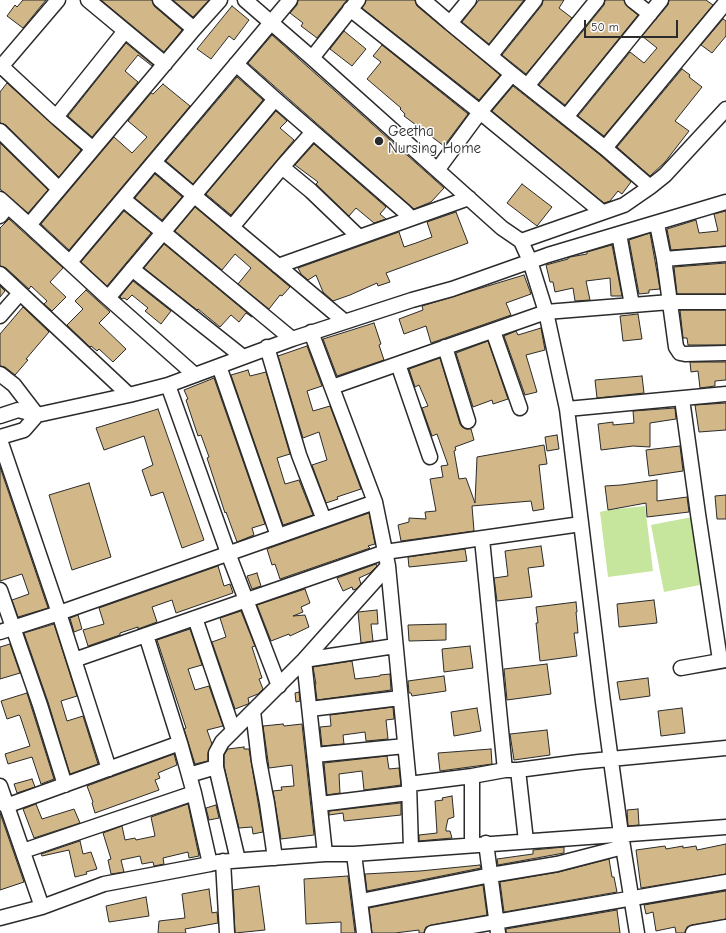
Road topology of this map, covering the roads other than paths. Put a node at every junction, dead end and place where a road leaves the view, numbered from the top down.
1 (58, 0) edge
2 (88, 0) edge
3 (160, 0) edge
4 (220, 0) edge
5 (245, 0) edge
6 (290, 0) edge
7 (423, 0) edge
8 (469, 0) edge
9 (535, 0) edge
10 (597, 0) edge
11 (632, 0) edge
12 (661, 0) edge
13 (726, 1) edge
14 (354, 4) edge
15 (650, 14) junction
16 (272, 22) junction
17 (450, 22) junction
18 (194, 29) junction
19 (125, 31) junction
20 (490, 56) junction
21 (312, 58) junction
22 (164, 64) junction
23 (236, 64) junction
24 (1, 67) edge
25 (512, 74) junction
26 (526, 86) junction
27 (275, 99) junction
28 (726, 109) edge
29 (480, 112) junction
30 (56, 116) junction
31 (566, 117) junction
32 (0, 131) edge
33 (313, 132) junction
34 (605, 148) junction
35 (93, 149) junction
36 (154, 162) junction
37 (282, 166) junction
38 (438, 169) junction
39 (650, 187) junction
40 (59, 189) junction
41 (194, 196) junction
42 (469, 198) junction
43 (123, 199) junction
44 (726, 202) edge
45 (3, 207) edge
46 (602, 212) junction
47 (411, 218) junction
48 (657, 224) junction
49 (29, 225) junction
50 (232, 227) junction
51 (163, 232) junction
52 (619, 234) junction
53 (359, 237) junction
54 (521, 241) junction
55 (726, 254) edge
56 (664, 259) junction
57 (70, 262) junction
58 (530, 262) junction
59 (278, 266) junction
60 (132, 269) junction
61 (0, 274) edge
62 (20, 293) junction
63 (108, 298) junction
64 (670, 302) junction
65 (726, 302) edge
66 (632, 305) junction
67 (546, 312) junction
68 (0, 316) edge
69 (344, 322) junction
70 (493, 331) junction
71 (311, 332) junction
72 (292, 339) junction
73 (267, 347) junction
74 (445, 347) junction
75 (726, 353) edge
76 (243, 357) junction
77 (398, 364) junction
78 (219, 366) junction
79 (0, 374) edge
80 (196, 375) junction
81 (168, 385) junction
82 (332, 387) junction
83 (726, 394) edge
84 (129, 395) junction
85 (682, 399) junction
86 (520, 408) dead end
87 (567, 409) junction
88 (37, 415) junction
89 (0, 416) edge
90 (468, 421) dead end
91 (0, 438) edge
92 (430, 457) dead end
93 (375, 502) junction
94 (324, 520) junction
95 (581, 524) junction
96 (278, 536) junction
97 (482, 539) junction
98 (228, 553) junction
99 (387, 559) junction
100 (0, 590) edge
101 (246, 601) junction
102 (59, 613) junction
103 (195, 618) junction
104 (7, 630) edge
105 (146, 635) junction
106 (395, 646) junction
107 (74, 660) junction
108 (304, 660) junction
109 (723, 660) edge
110 (681, 668) dead end
111 (279, 686) junction
112 (400, 698) junction
113 (310, 709) junction
114 (253, 711) junction
115 (234, 730) junction
116 (180, 742) junction
117 (405, 746) junction
118 (726, 748) edge
119 (315, 756) junction
120 (611, 759) junction
121 (216, 767) junction
122 (109, 769) junction
123 (512, 770) junction
124 (189, 775) junction
125 (472, 776) junction
126 (65, 785) junction
127 (0, 786) edge
128 (409, 789) junction
129 (194, 793) junction
130 (320, 804) junction
131 (6, 806) junction
132 (726, 827) edge
133 (526, 841) junction
134 (622, 841) junction
135 (486, 843) junction
136 (472, 844) junction
137 (411, 849) junction
138 (23, 851) junction
139 (325, 854) junction
140 (354, 854) junction
141 (275, 858) junction
142 (238, 860) junction
143 (217, 863) junction
144 (491, 875) junction
145 (726, 882) edge
146 (632, 898) junction
147 (361, 901) junction
148 (42, 907) junction
149 (0, 918) edge
150 (497, 927) edge
151 (726, 927) edge
152 (227, 933) edge
153 (364, 933) edge
154 (432, 933) edge
155 (637, 933) edge
156 (693, 933) edge

1 - 24 street
2 - 19 street
3 - 18 street
4 - 18 street
5 - 16 street
6 - 16 street
7 - 17 street
8 - 17 street
9 - 20 street
10 - 26 street
11 - 15 street
12 - 15 street
13 - 34 street
14 - 21 street
14 - 29 street
15 - 31 street
16 - 21 street
16 - 23 street
17 - 20 street
18 - 22 street
19 - 22 street
19 - 30 street
20 - 25 street
21 - 38 street
22 - 35 street
23 - 27 street
23 - 36 street
24 - 30 street
25 - 26 street
25 - 29 street
26 - 31 street
27 - 33 street
27 - 41 street
28 - 39 street
29 - 38 street
29 - 46 street
30 - 35 street
31 - 34 street
32 - 40 street
33 - 37 street
33 - 47 street
34 - 39 street
35 - 40 street
36 - 41 street
36 - 43 street
37 - 50 street
37 - 53 street
38 - 42 street
39 - 46 street
40 - 49 street
41 - 50 street
41 - 51 street
42 - 47 street
42 - 54 street
43 - 51 street
43 - 57 street
44 - 48 street
45 - 49 street
46 - 54 street
47 - 53 street
48 - 52 street
48 - 56 street
49 - 57 street
50 - 59 street
51 - 60 street
51 - 72 street
52 - 58 street
52 - 66 street
53 - 59 street
54 - 58 street
55 - 56 street
56 - 64 street
57 - 63 street
58 - 67 street
58 - 69 street
59 - 69 street
60 - 63 street
60 - 76 street
61 - 62 street
62 - 68 street
62 - 84 street
63 - 80 street
64 - 65 street
64 - 66 street
64 - 75 street
66 - 67 street
67 - 70 street
67 - 87 street
69 - 71 street
70 - 74 street
70 - 86 street
71 - 72 street
71 - 82 street
72 - 73 street
73 - 76 street
73 - 94 street
74 - 77 street
74 - 90 street
76 - 78 street
77 - 82 street
77 - 92 street
78 - 80 street
78 - 96 street
79 - 88 street
80 - 81 street
81 - 84 street
81 - 98 street
82 - 93 street
83 - 85 street
84 - 88 street
85 - 87 street
85 - 109 street
87 - 95 street
88 - 89 street
88 - 91 street
91 - 102 street
93 - 94 street
93 - 99 street
94 - 96 street
95 - 97 street
95 - 120 street
96 - 98 street
97 - 99 street
97 - 123 street
98 - 101 street
98 - 102 street
99 - 101 street
99 - 106 street
99 - 108 street
100 - 104 street
101 - 103 street
101 - 111 street
102 - 104 street
102 - 107 street
103 - 105 street
103 - 115 street
104 - 126 street
105 - 107 street
105 - 116 street
106 - 108 street
106 - 112 street
107 - 122 street
108 - 111 street
108 - 113 street
109 - 110 street
111 - 114 street
112 - 113 street
112 - 117 street
113 - 119 street
114 - 115 street
114 - 141 street
115 - 121 street
116 - 122 street
116 - 124 street
117 - 119 street
117 - 128 street
118 - 120 street
119 - 130 street
120 - 123 street
120 - 134 street
121 - 124 street
121 - 142 street
122 - 126 street
123 - 125 street
123 - 133 street
124 - 129 street
125 - 128 street
125 - 136 street
126 - 131 street
127 - 131 street
128 - 130 street
128 - 137 street
129 - 138 street
129 - 143 street
130 - 139 street
131 - 138 street
132 - 134 street
133 - 134 street
133 - 135 street
134 - 144 street
134 - 146 street
135 - 136 street
135 - 144 street
136 - 137 street
137 - 140 street
138 - 148 street
139 - 140 street
139 - 141 street
140 - 147 street
141 - 142 street
142 - 143 street
143 - 148 street
143 - 152 street
144 - 147 street
144 - 150 street
145 - 146 street
146 - 150 street
146 - 155 street
147 - 153 street
148 - 149 street
150 - 154 street
151 - 156 street

